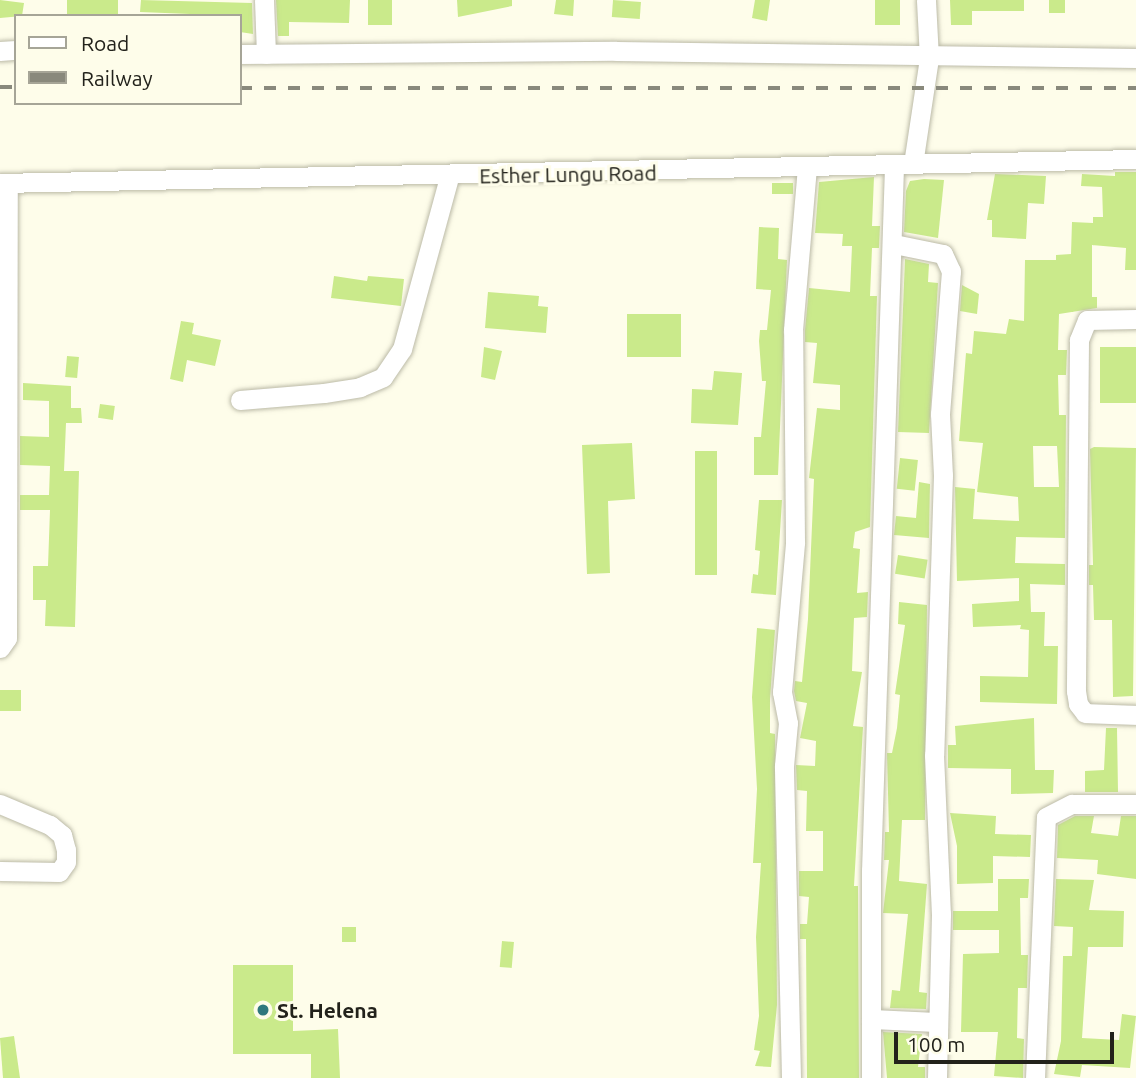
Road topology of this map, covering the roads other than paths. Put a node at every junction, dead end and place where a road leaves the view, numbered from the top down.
1 (264, 0) edge
2 (926, 0) edge
3 (242, 54) edge
4 (266, 54) junction
5 (929, 58) junction
6 (1136, 58) edge
7 (1136, 159) edge
8 (904, 164) junction
9 (807, 167) junction
10 (449, 177) junction
11 (4, 183) edge
12 (894, 244) junction
13 (1136, 319) edge
14 (240, 400) dead end
15 (0, 648) edge
16 (1136, 715) edge
17 (0, 804) edge
18 (1136, 804) edge
19 (0, 870) edge
20 (871, 1019) junction
21 (937, 1022) junction
22 (791, 1078) edge
23 (871, 1078) edge
24 (937, 1078) edge
25 (1035, 1078) edge

1 - 4 street
2 - 5 street
3 - 4 street
4 - 5 street
5 - 6 street
5 - 8 street
7 - 8 street, Esther Lungu Road
8 - 9 street, Esther Lungu Road
8 - 12 street
9 - 10 street, Esther Lungu Road
9 - 22 street
10 - 11 street, Esther Lungu Road
10 - 14 street
11 - 15 street
12 - 20 street
12 - 21 street
13 - 16 street
17 - 19 street
18 - 25 street
20 - 21 street
20 - 23 street
21 - 24 street

